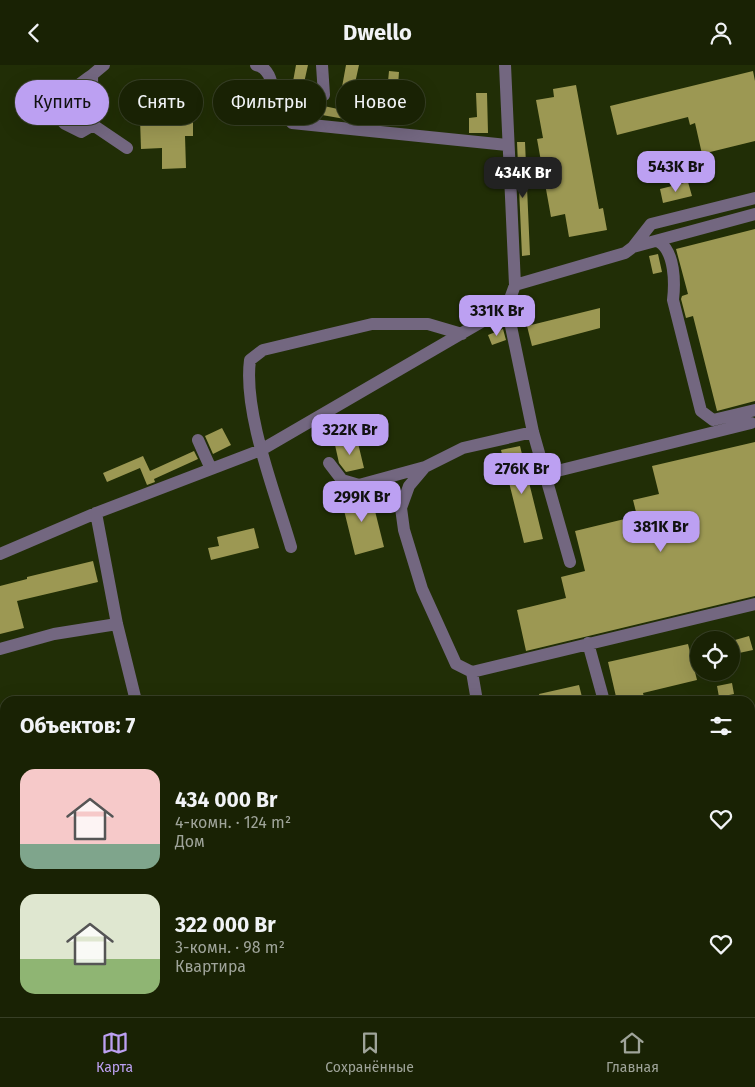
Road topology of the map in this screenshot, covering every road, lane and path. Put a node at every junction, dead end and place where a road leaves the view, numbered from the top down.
1 (104, 65) edge
2 (256, 65) edge
3 (322, 65) edge
4 (505, 65) edge
5 (92, 75) junction
6 (86, 80) edge
7 (92, 80) edge
8 (323, 80) edge
9 (67, 125) edge
10 (93, 125) joint
11 (507, 145) junction
12 (127, 147) dead end
13 (755, 197) edge
14 (755, 214) edge
15 (659, 242) junction
16 (633, 247) junction
17 (515, 285) junction
18 (507, 307) junction
19 (462, 334) junction
20 (755, 410) edge
21 (751, 423) dead end
22 (533, 432) junction
23 (198, 440) dead end
24 (261, 450) junction
25 (329, 463) dead end
26 (425, 467) junction
27 (211, 469) junction
28 (545, 474) junction
29 (96, 513) junction
30 (291, 547) dead end
31 (0, 554) edge
32 (570, 562) dead end
33 (755, 604) edge
34 (117, 624) junction
35 (588, 643) junction
36 (0, 649) edge
37 (472, 672) junction
38 (135, 695) edge
39 (477, 696) edge
40 (603, 696) edge

1 - 5 street
2 - 11 street
3 - 8 street
4 - 11 street
5 - 6 street
5 - 7 street
9 - 10 street
10 - 12 street
11 - 17 street
13 - 16 street
14 - 15 street
15 - 16 street
15 - 20 street
16 - 17 street
17 - 18 street
18 - 19 street
18 - 22 street
19 - 24 street
19 - 24 street
21 - 28 street
22 - 26 street
22 - 28 street
23 - 27 street
24 - 27 street
24 - 30 street
25 - 26 street
26 - 37 street
27 - 29 street
28 - 32 street
29 - 31 street
29 - 34 street
33 - 35 street
34 - 36 street
34 - 38 street
35 - 37 street
35 - 40 street
37 - 39 street

